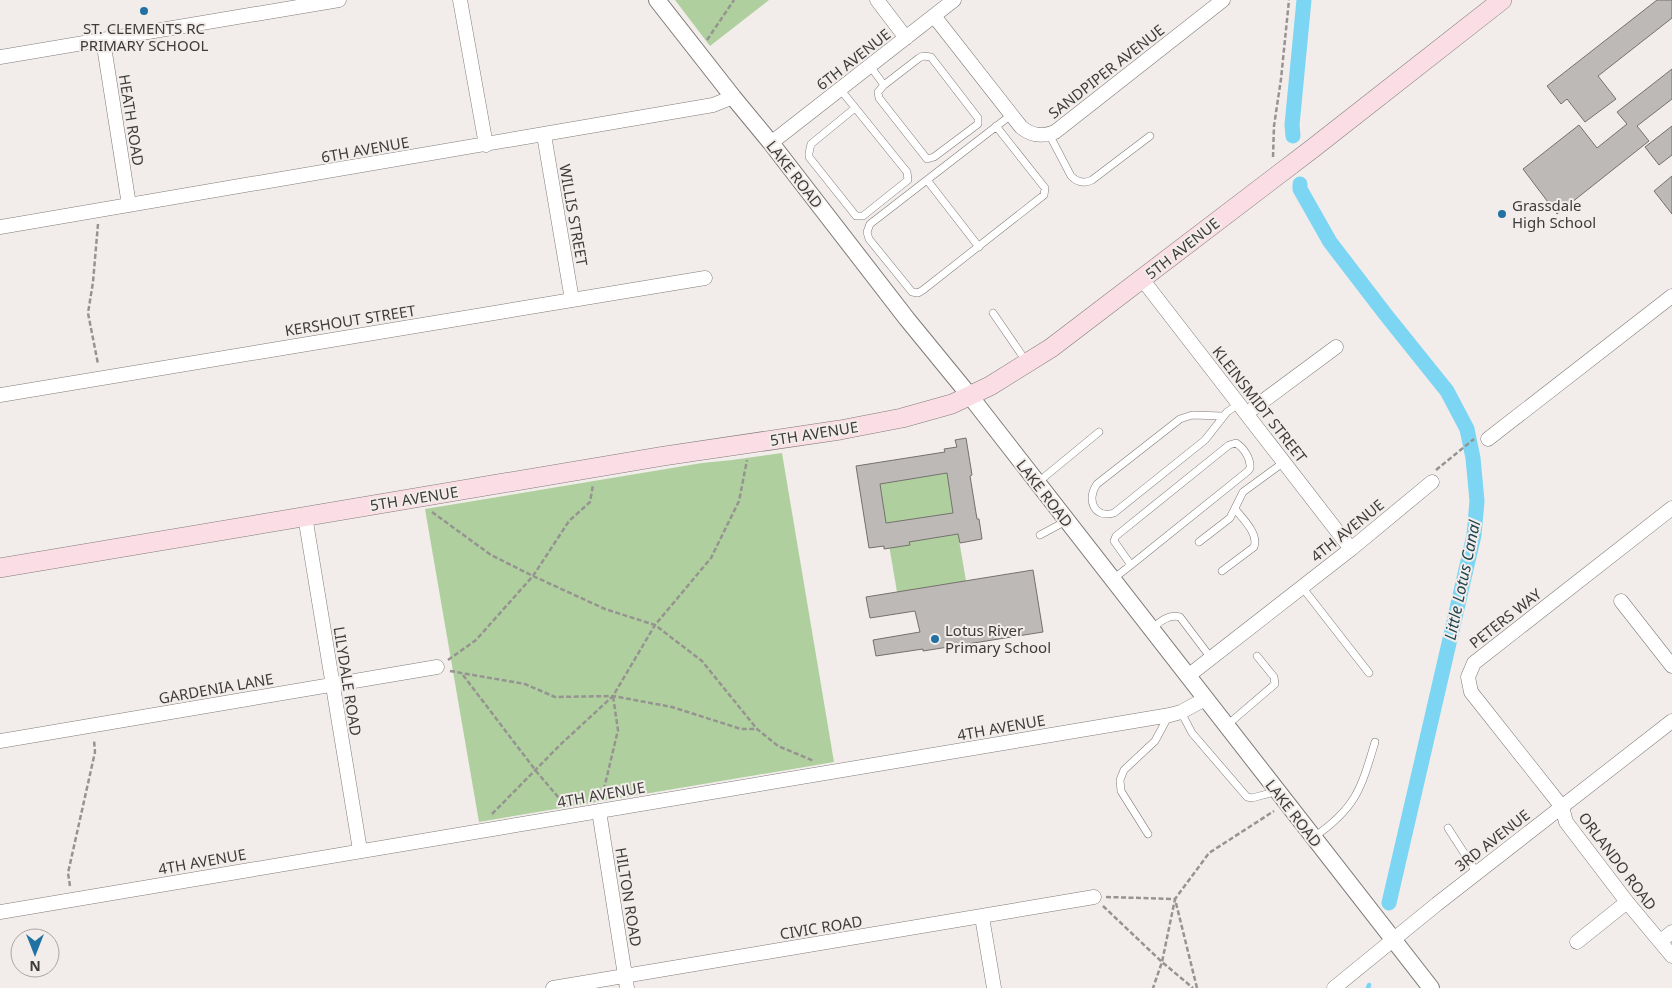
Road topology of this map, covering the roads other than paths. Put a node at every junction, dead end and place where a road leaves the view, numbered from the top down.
1 (340, 0) edge
2 (460, 0) edge
3 (657, 0) edge
4 (877, 0) edge
5 (954, 0) edge
6 (1223, 0) edge
7 (1502, 0) edge
8 (934, 16) junction
9 (906, 38) junction
10 (103, 40) junction
11 (0, 57) edge
12 (870, 66) junction
13 (884, 85) junction
14 (840, 90) junction
15 (733, 98) junction
16 (855, 108) junction
17 (1011, 115) junction
18 (996, 126) junction
19 (1049, 134) junction
20 (544, 135) junction
21 (1150, 136) dead end
22 (771, 143) junction
23 (486, 145) junction
24 (927, 180) junction
25 (129, 205) junction
26 (0, 227) edge
27 (979, 246) junction
28 (704, 278) dead end
29 (1142, 279) junction
30 (1672, 296) edge
31 (572, 300) junction
32 (992, 313) dead end
33 (1336, 347) dead end
34 (1028, 363) junction
35 (0, 395) edge
36 (970, 396) junction
37 (1243, 408) junction
38 (1223, 416) junction
39 (1098, 432) dead end
40 (1482, 438) road end
41 (1284, 462) junction
42 (1432, 482) road end
43 (1037, 483) junction
44 (1672, 508) edge
45 (1235, 509) junction
46 (305, 516) junction
47 (1067, 521) junction
48 (1040, 535) dead end
49 (1199, 542) dead end
50 (1351, 549) junction
51 (1131, 565) junction
52 (0, 568) edge
53 (1222, 571) dead end
54 (1112, 580) junction
55 (1302, 588) junction
56 (1621, 601) dead end
57 (1151, 629) junction
58 (1256, 656) dead end
59 (1211, 658) junction
60 (1672, 666) edge
61 (437, 667) road end
62 (1369, 673) dead end
63 (1188, 676) junction
64 (332, 685) junction
65 (1205, 699) junction
66 (1175, 713) junction
67 (1672, 721) edge
68 (1226, 726) junction
69 (0, 741) edge
70 (1375, 742) dead end
71 (1282, 797) junction
72 (1562, 807) junction
73 (599, 811) junction
74 (1448, 828) dead end
75 (1148, 834) dead end
76 (1313, 838) junction
77 (360, 850) junction
78 (1477, 873) junction
79 (1094, 897) road end
80 (1627, 902) junction
81 (0, 912) edge
82 (982, 917) junction
83 (1672, 932) edge
84 (1393, 940) junction
85 (1661, 941) junction
86 (1578, 942) dead end
87 (1672, 956) edge
88 (626, 982) edge
89 (553, 988) edge
90 (994, 988) edge
91 (1334, 988) edge
92 (1431, 988) edge

1 - 10 street
2 - 23 street
3 - 15 street, LAKE ROAD
4 - 9 street
5 - 8 street, 6TH AVENUE
6 - 19 street, SANDPIPER AVENUE
7 - 29 main road, 5TH AVENUE
8 - 9 street, 6TH AVENUE
8 - 17 street, SANDPIPER AVENUE
9 - 12 street, 6TH AVENUE
10 - 11 street
10 - 25 street, HEATH ROAD
12 - 13 lane
12 - 14 street, 6TH AVENUE
13 - 13 lane
14 - 16 lane
14 - 22 street, 6TH AVENUE
15 - 20 street, 6TH AVENUE
15 - 22 street, LAKE ROAD
16 - 16 lane
17 - 18 lane
17 - 19 street, SANDPIPER AVENUE
18 - 24 lane
18 - 27 lane
19 - 21 lane
20 - 23 street, 6TH AVENUE
20 - 31 street, WILLIS STREET
22 - 36 street, LAKE ROAD
23 - 25 street, 6TH AVENUE
24 - 27 lane
24 - 27 lane
25 - 26 street, 6TH AVENUE
28 - 31 street, KERSHOUT STREET
29 - 34 main road, 5TH AVENUE
29 - 37 street, KLEINSMIDT STREET
30 - 40 street
31 - 35 street, KERSHOUT STREET
32 - 34 lane
33 - 37 street
34 - 36 main road, 5TH AVENUE
36 - 43 street, LAKE ROAD
36 - 46 main road, 5TH AVENUE
37 - 38 lane
37 - 41 street, KLEINSMIDT STREET
38 - 38 lane
39 - 43 lane
41 - 45 lane
41 - 50 street, KLEINSMIDT STREET
42 - 50 street, 4TH AVENUE
43 - 47 street, LAKE ROAD
44 - 72 street, PETERS WAY
45 - 49 lane
45 - 53 lane
46 - 52 main road, 5TH AVENUE
46 - 64 street, LILYDALE ROAD
47 - 48 lane
47 - 54 street, LAKE ROAD
50 - 55 street, 4TH AVENUE
51 - 51 lane
51 - 54 lane
54 - 57 street, LAKE ROAD
55 - 59 street, 4TH AVENUE
55 - 62 lane
56 - 60 street
57 - 59 lane
57 - 63 street, LAKE ROAD
58 - 68 lane
59 - 63 street, 4TH AVENUE
61 - 64 street, GARDENIA LANE
63 - 65 street, LAKE ROAD
64 - 69 street, GARDENIA LANE
64 - 77 street, LILYDALE ROAD
65 - 66 street, 4TH AVENUE
65 - 68 street, LAKE ROAD
66 - 71 lane
66 - 73 street, 4TH AVENUE
66 - 75 lane
67 - 72 street, 3RD AVENUE
68 - 71 street, LAKE ROAD
70 - 76 lane
71 - 76 street, LAKE ROAD
72 - 78 street, 3RD AVENUE
72 - 80 street, ORLANDO ROAD
73 - 77 street, 4TH AVENUE
73 - 88 street, HILTON ROAD
74 - 78 lane
76 - 84 street, LAKE ROAD
77 - 81 street, 4TH AVENUE
78 - 84 street, 3RD AVENUE
79 - 82 street, CIVIC ROAD
80 - 85 street, ORLANDO ROAD
80 - 86 street
82 - 88 street, CIVIC ROAD
82 - 90 street
83 - 85 street
84 - 91 street, 3RD AVENUE
84 - 92 street, LAKE ROAD
85 - 87 street, ORLANDO ROAD
88 - 89 street, CIVIC ROAD

